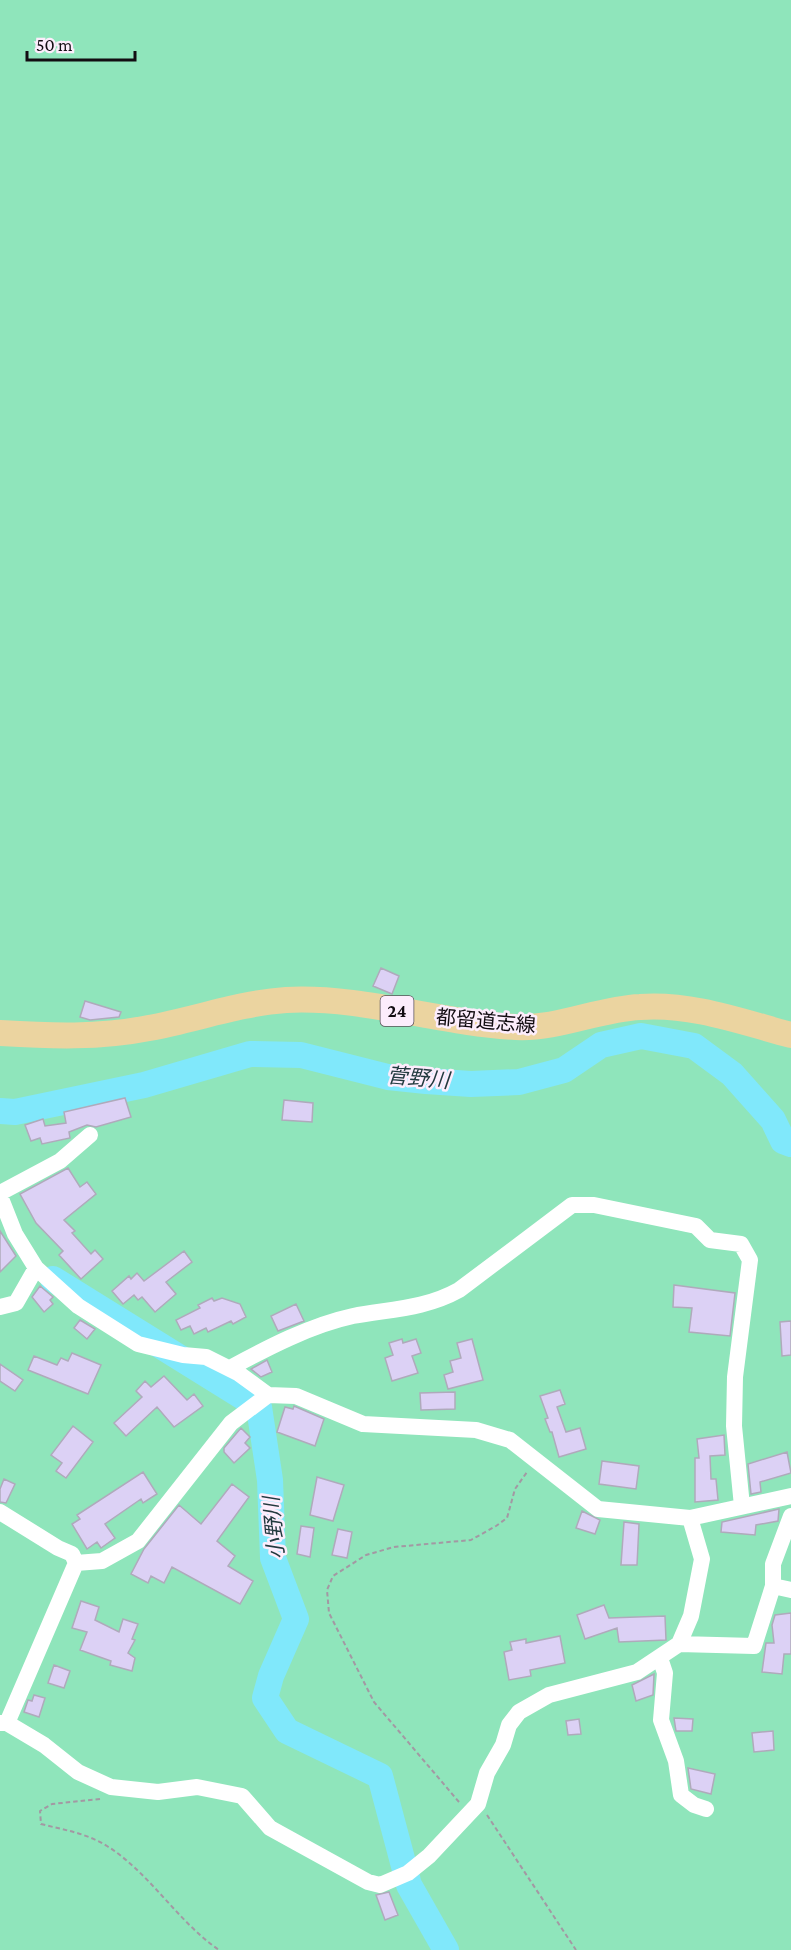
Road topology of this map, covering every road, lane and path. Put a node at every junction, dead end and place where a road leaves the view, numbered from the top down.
1 (0, 1033) edge
2 (791, 1035) edge
3 (90, 1134) dead end
4 (0, 1195) edge
5 (36, 1268) junction
6 (0, 1307) edge
7 (230, 1368) junction
8 (268, 1395) junction
9 (536, 1461) junction
10 (791, 1496) edge
11 (742, 1506) junction
12 (0, 1512) edge
13 (791, 1516) edge
14 (690, 1518) junction
15 (76, 1563) junction
16 (772, 1586) junction
17 (791, 1590) edge
18 (679, 1644) junction
19 (660, 1658) junction
20 (3, 1723) edge
21 (111, 1787) junction
22 (473, 1809) junction
23 (706, 1809) dead end
24 (219, 1950) edge
25 (576, 1950) edge

1 - 2 main road, 都留道志線 / 24
3 - 4 street
4 - 5 street
5 - 6 street
5 - 7 street
7 - 8 street
7 - 11 street
8 - 9 street
8 - 15 street
9 - 14 street
9 - 22 path
10 - 11 street
11 - 14 street
12 - 15 street
13 - 16 street
14 - 18 street
15 - 20 street
16 - 17 street
16 - 18 street
18 - 19 street
19 - 22 street
19 - 23 street
20 - 21 street
21 - 22 street
21 - 24 path
22 - 25 path

